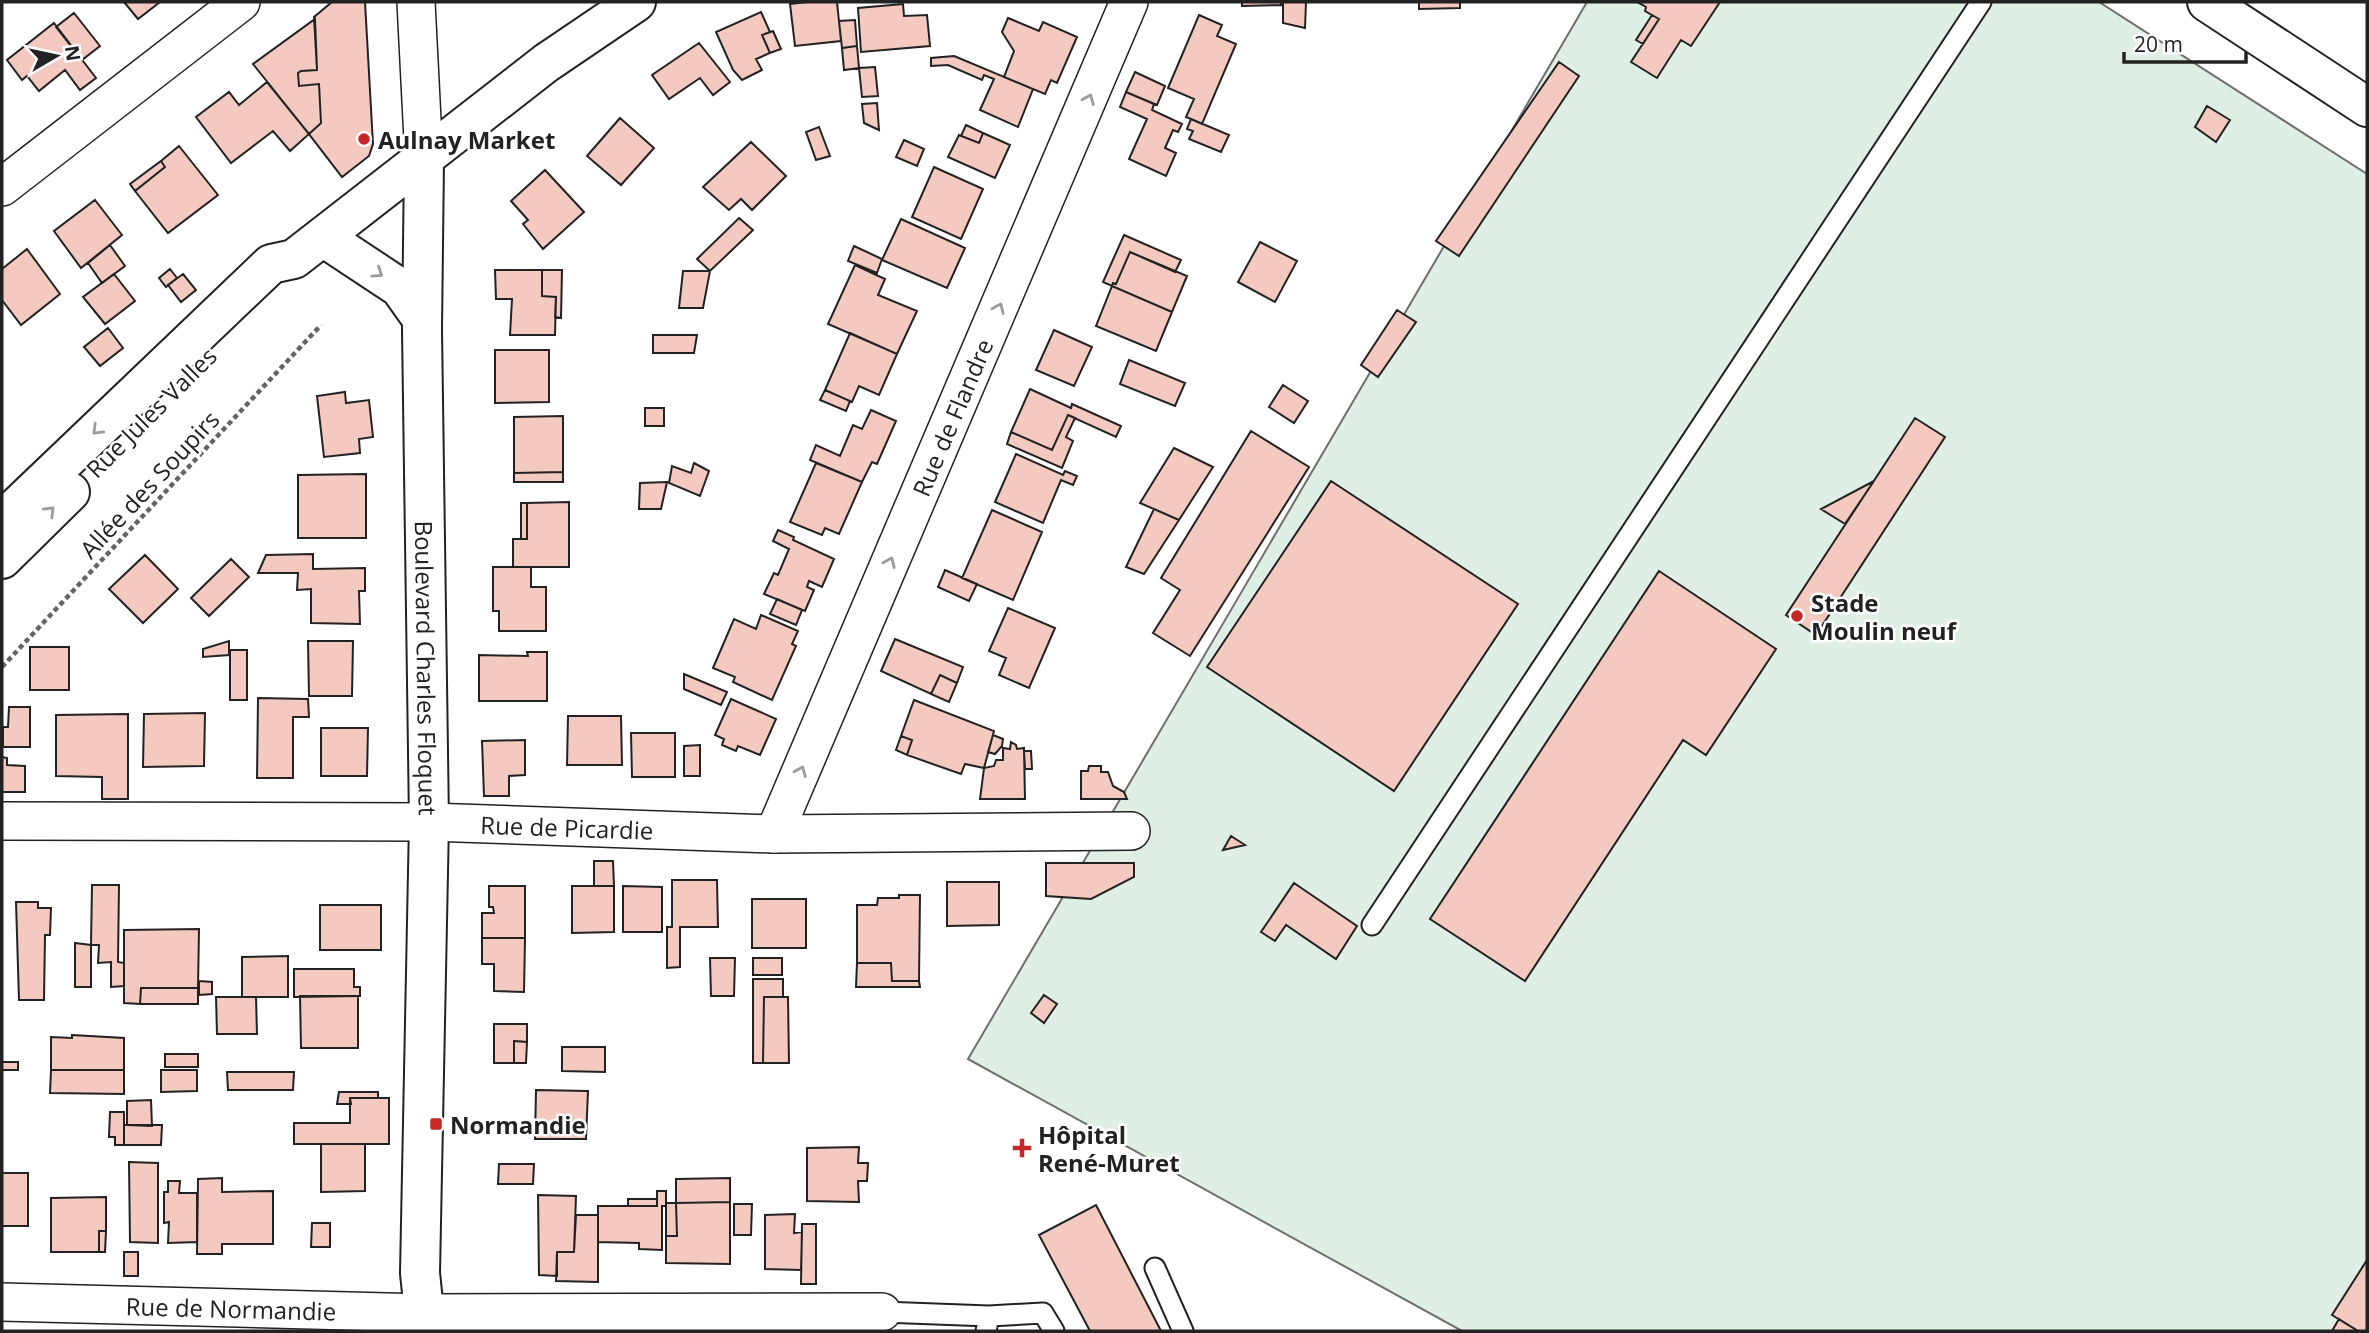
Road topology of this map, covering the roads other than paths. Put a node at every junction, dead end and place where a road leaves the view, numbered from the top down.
1 (241, 2) edge
2 (416, 2) edge
3 (636, 2) edge
4 (1129, 2) edge
5 (1981, 2) edge
6 (2207, 2) edge
7 (2367, 107) edge
8 (424, 160) junction
9 (2, 187) edge
10 (323, 237) junction
11 (294, 259) junction
12 (422, 319) junction
13 (2, 521) edge
14 (2, 559) edge
15 (2, 821) edge
16 (429, 822) junction
17 (1132, 831) dead end
18 (774, 834) junction
19 (1372, 925) dead end
20 (1155, 1268) dead end
21 (2, 1302) edge
22 (882, 1312) joint
23 (426, 1322) edge
24 (987, 1324) edge
25 (1054, 1331) edge
26 (1183, 1331) edge

1 - 9 street
2 - 8 street, Boulevard Charles Floquet
3 - 8 street, Rue Jules Valles
18 -> 4 street, Rue de Flandre
5 - 19 lane
6 - 7 street
8 - 10 street, Rue Jules Valles
8 - 12 street, Boulevard Charles Floquet
10 - 11 street, Rue Jules Valles
10 -> 12 street
11 -> 13 street, Rue Jules Valles
14 -> 11 street, Rue Jules Valles
12 - 16 street, Boulevard Charles Floquet
15 - 16 street, Rue de Picardie
16 - 18 street, Rue de Picardie
16 - 23 street, Boulevard Charles Floquet
17 - 18 street, Rue de Picardie
20 - 26 lane
21 - 23 street, Rue de Normandie
22 - 23 street, Rue de Normandie
22 - 24 lane
24 - 25 lane

